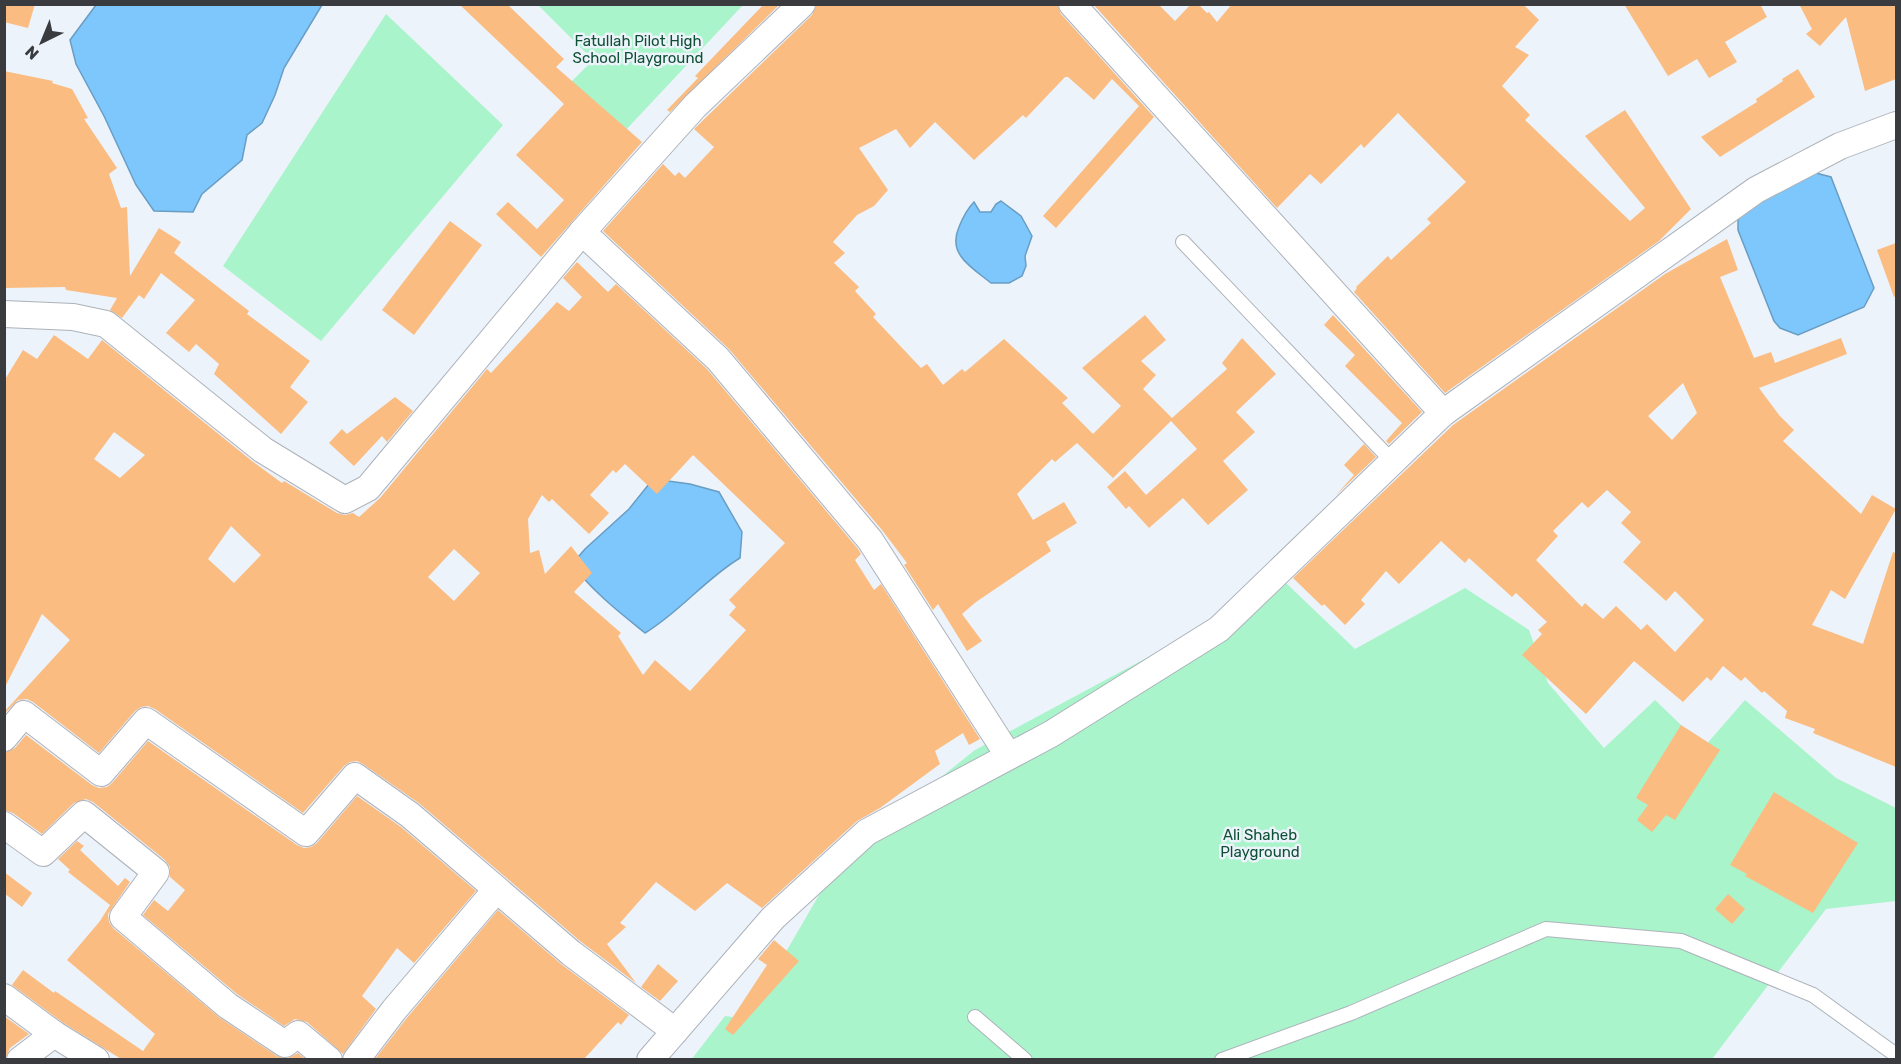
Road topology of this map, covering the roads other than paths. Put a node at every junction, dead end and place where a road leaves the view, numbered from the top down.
1 (802, 4) edge
2 (1072, 4) edge
3 (1896, 125) edge
4 (582, 232) junction
5 (1183, 242) dead end
6 (4, 314) edge
7 (1443, 413) junction
8 (1393, 462) junction
9 (4, 738) edge
10 (1008, 755) junction
11 (4, 825) edge
12 (496, 890) junction
13 (4, 997) edge
14 (975, 1017) dead end
15 (675, 1031) junction
16 (54, 1034) junction
17 (280, 1052) edge
18 (1896, 1054) edge
19 (20, 1059) edge
20 (96, 1059) edge
21 (330, 1059) edge
22 (357, 1059) edge
23 (650, 1059) edge
24 (1025, 1059) edge
25 (1222, 1059) edge

1 - 4 street
2 - 7 street
3 - 7 street
4 - 6 street
4 - 10 street
5 - 8 lane
7 - 8 street
8 - 10 street
9 - 12 street
10 - 15 street
11 - 17 street
12 - 15 street
12 - 22 street
13 - 16 street
14 - 24 lane
15 - 23 street
16 - 19 street
16 - 20 street
17 - 21 street
18 - 25 lane

